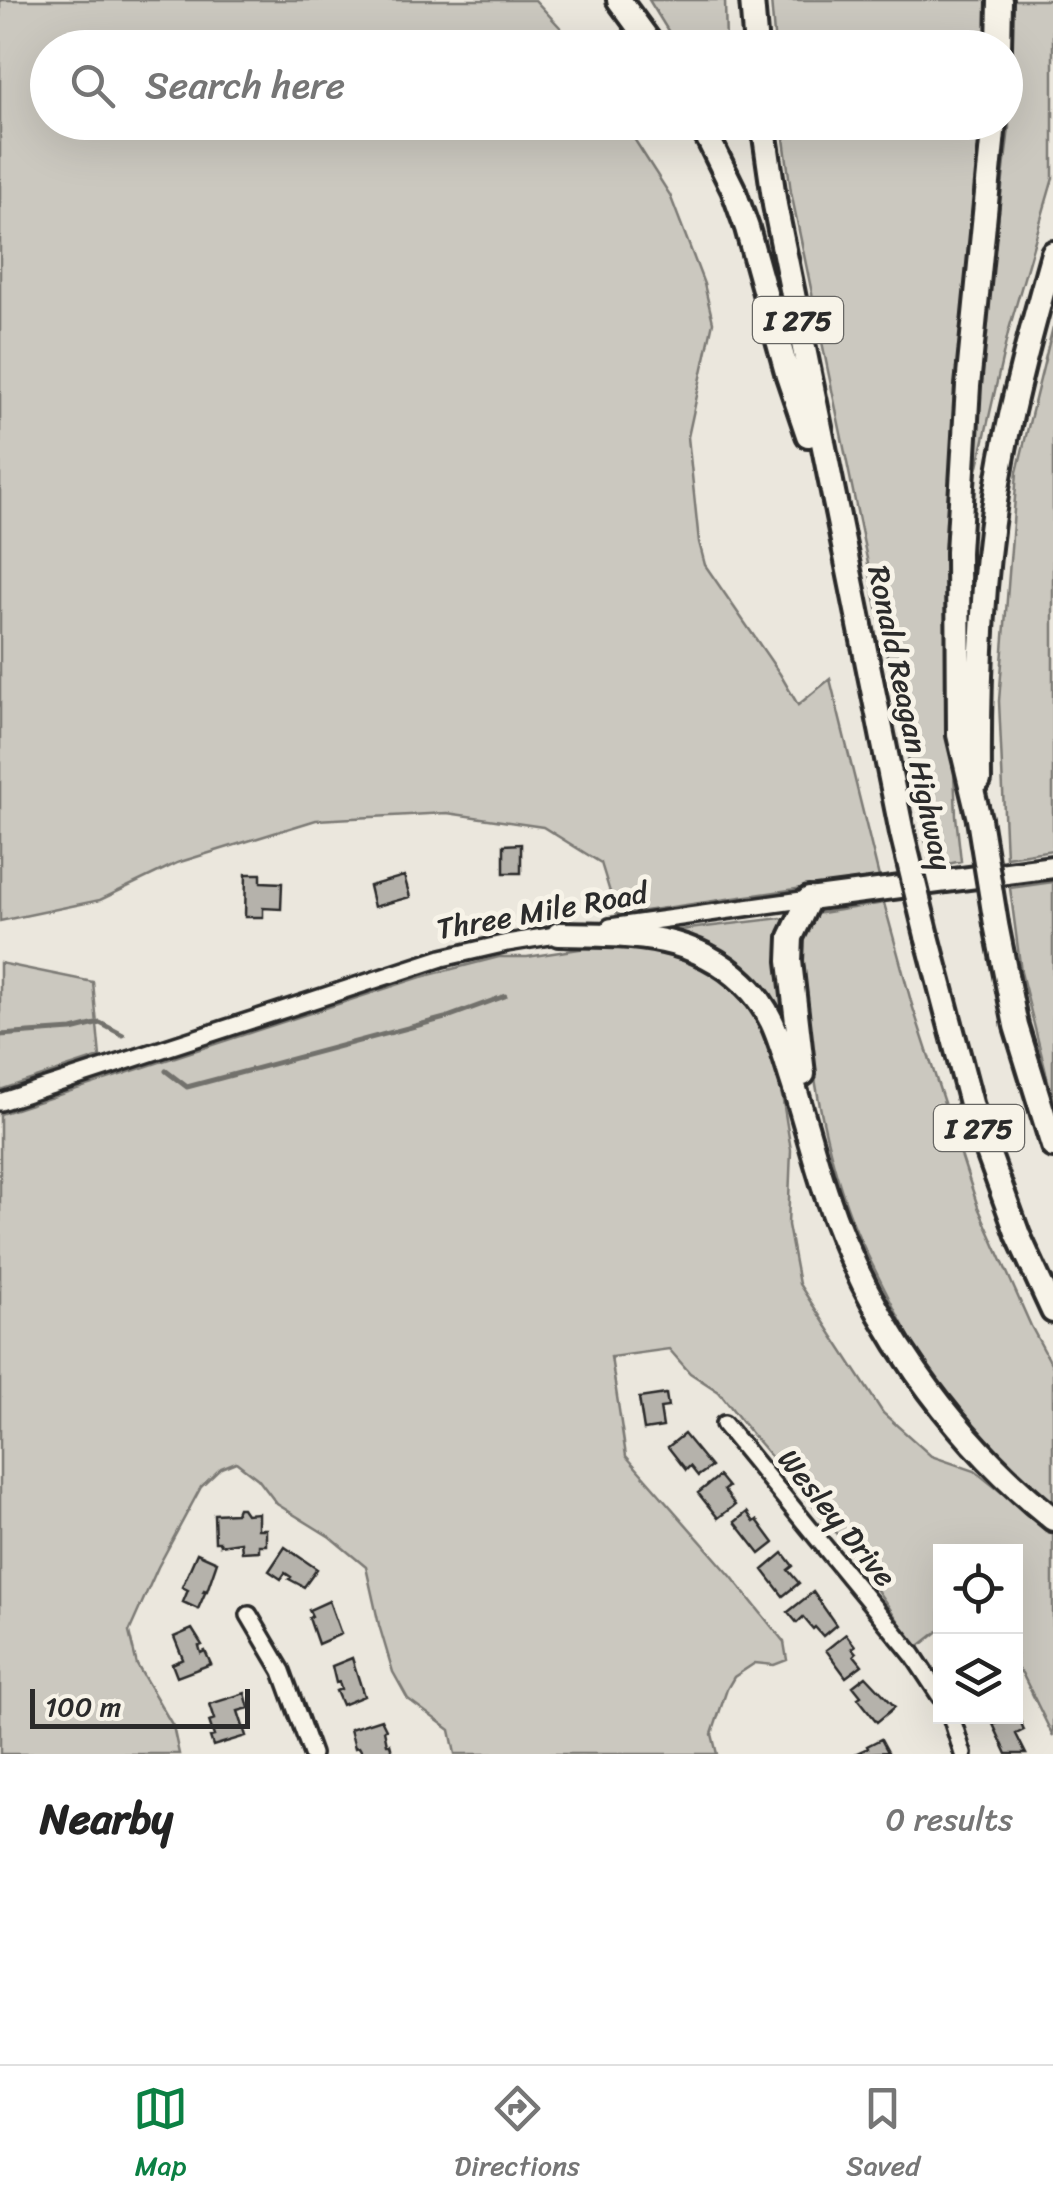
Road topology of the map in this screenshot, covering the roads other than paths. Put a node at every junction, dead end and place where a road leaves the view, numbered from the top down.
1 (619, 0) edge
2 (752, 0) edge
3 (1000, 0) edge
4 (641, 30) edge
5 (754, 30) edge
6 (999, 30) edge
7 (709, 140) edge
8 (766, 140) edge
9 (992, 140) edge
10 (1053, 253) edge
11 (1053, 263) edge
12 (1044, 285) junction
13 (837, 517) junction
14 (979, 819) junction
15 (1053, 867) edge
16 (809, 899) junction
17 (559, 934) junction
18 (0, 1102) edge
19 (807, 1128) junction
20 (1053, 1146) edge
21 (1053, 1311) edge
22 (724, 1424) dead end
23 (1053, 1519) edge
24 (249, 1615) dead end
25 (933, 1685) edge
26 (954, 1724) edge
27 (312, 1754) edge
28 (963, 1754) edge

1 - 4 highway
2 - 5 highway
3 - 6 highway
7 - 13 highway
8 - 13 highway, Ronald Reagan Highway / I 275
9 - 14 highway
10 - 12 highway, Ronald Reagan Highway / I 275
11 - 12 highway
12 - 14 highway, Ronald Reagan Highway / I 275
13 - 21 highway, Ronald Reagan Highway / I 275, bridge
14 - 20 highway, I 275, bridge
15 - 16 main road, Three Mile Road
16 - 17 street, Three Mile Road
16 - 19 highway
17 - 18 street, Three Mile Road
17 - 19 highway
19 - 23 highway
22 - 25 street, Wesley Drive
24 - 27 street
26 - 28 street

